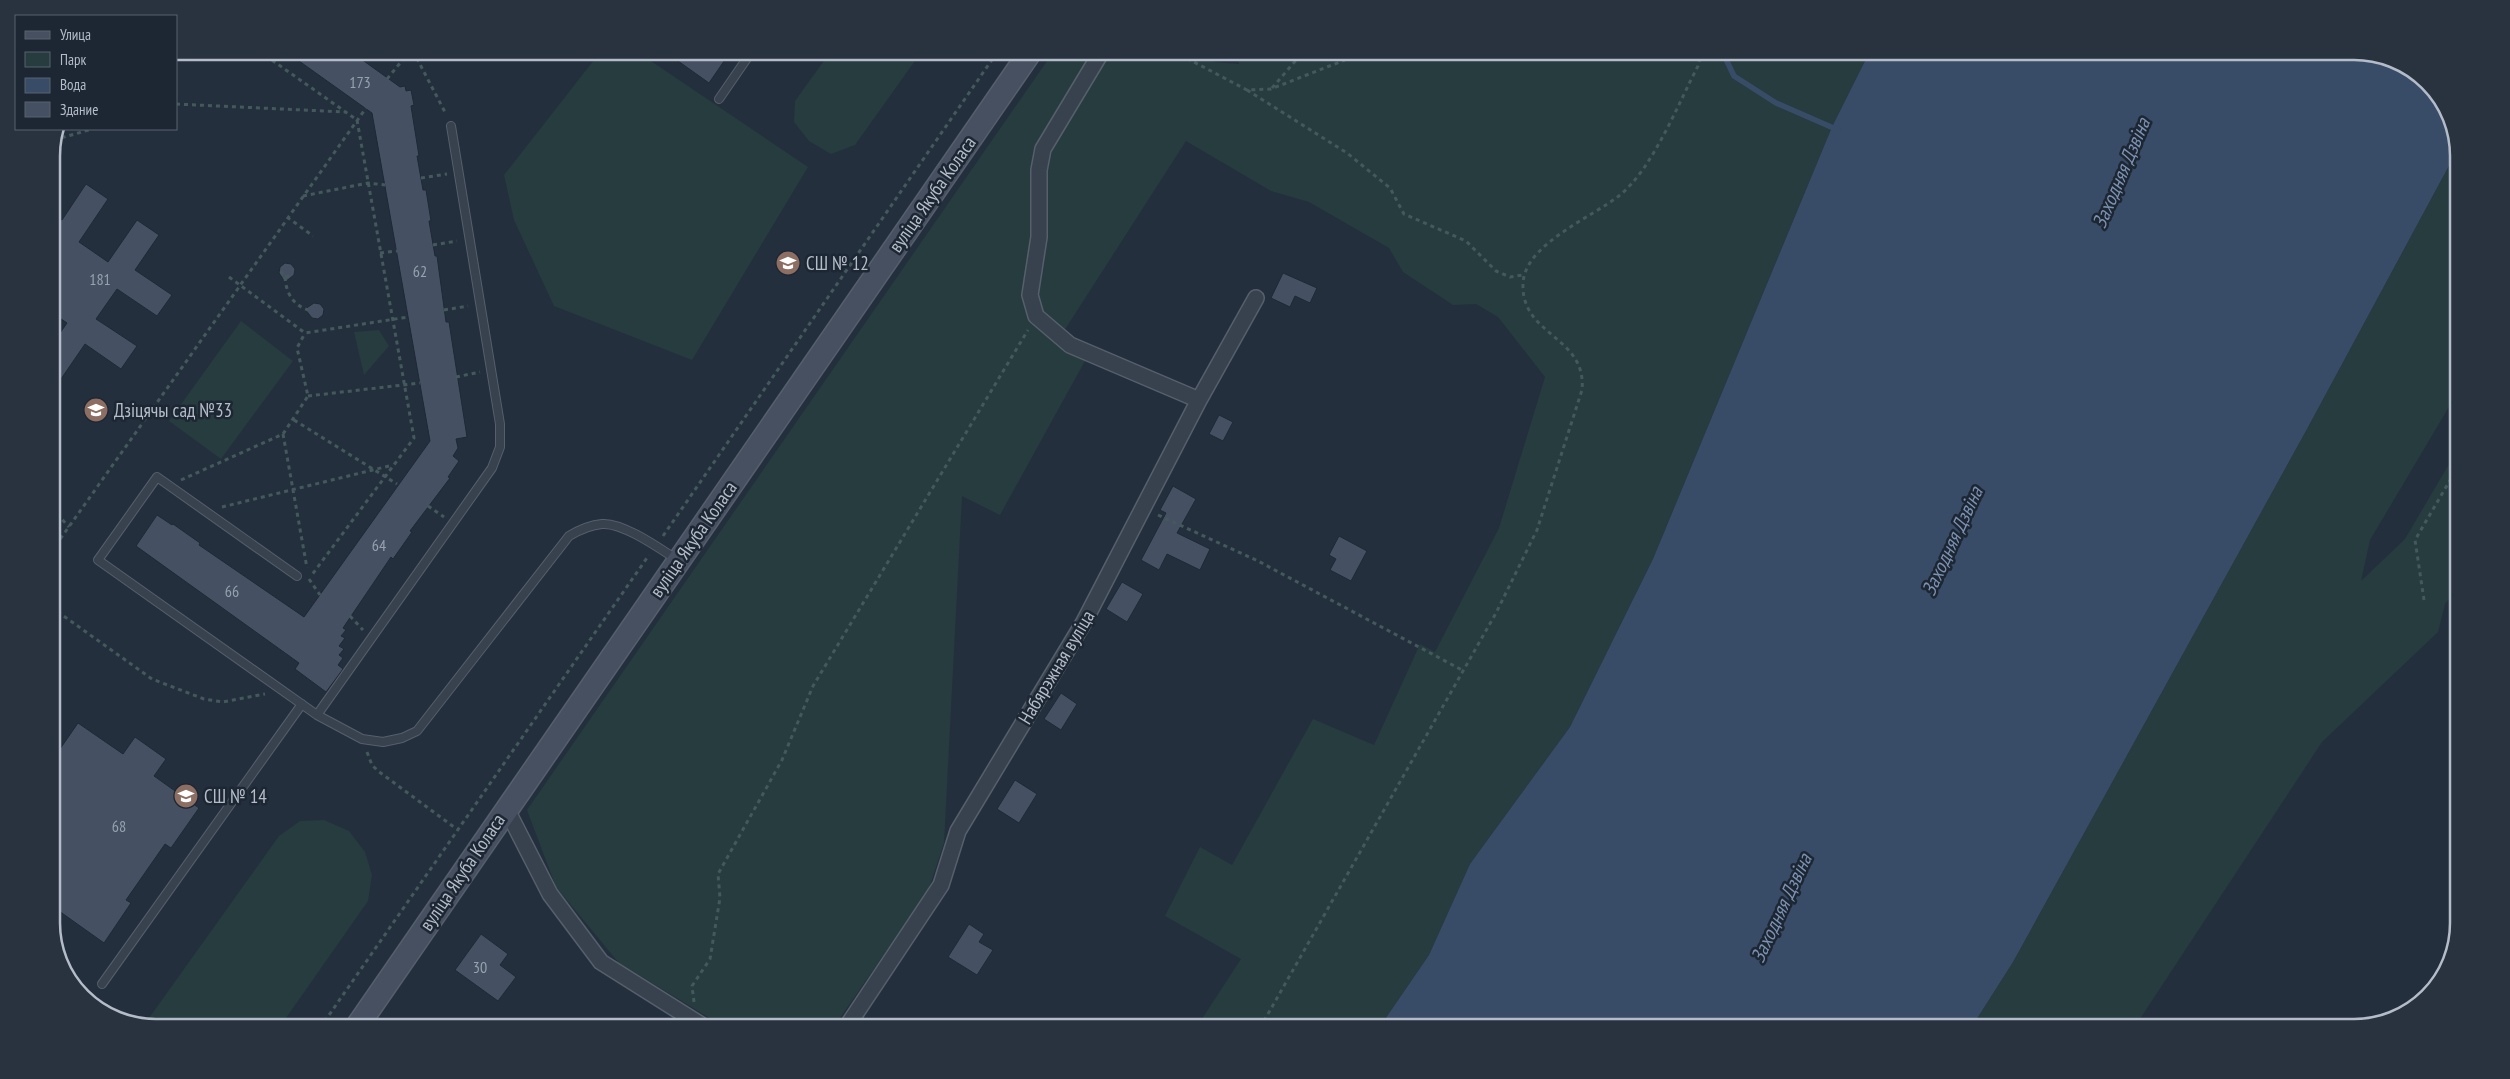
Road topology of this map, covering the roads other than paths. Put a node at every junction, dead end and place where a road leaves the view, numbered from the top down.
1 (746, 60) edge
2 (1025, 60) edge
3 (1097, 60) edge
4 (719, 99) dead end
5 (451, 126) road end
6 (1256, 298) dead end
7 (1199, 400) junction
8 (678, 560) junction
9 (297, 576) dead end
10 (302, 704) junction
11 (318, 715) junction
12 (506, 808) junction
13 (102, 984) dead end
14 (362, 1019) edge
15 (693, 1019) edge
16 (852, 1019) edge

1 - 4 lane
2 - 8 street, вуліца Якуба Коласа
3 - 7 street
5 - 11 lane
6 - 7 street, Набярэжная вуліца
7 - 16 street, Набярэжная вуліца
8 - 11 lane
8 - 12 street, вуліца Якуба Коласа
9 - 10 lane
10 - 11 lane
10 - 13 lane
12 - 14 street, вуліца Якуба Коласа
12 - 15 street

